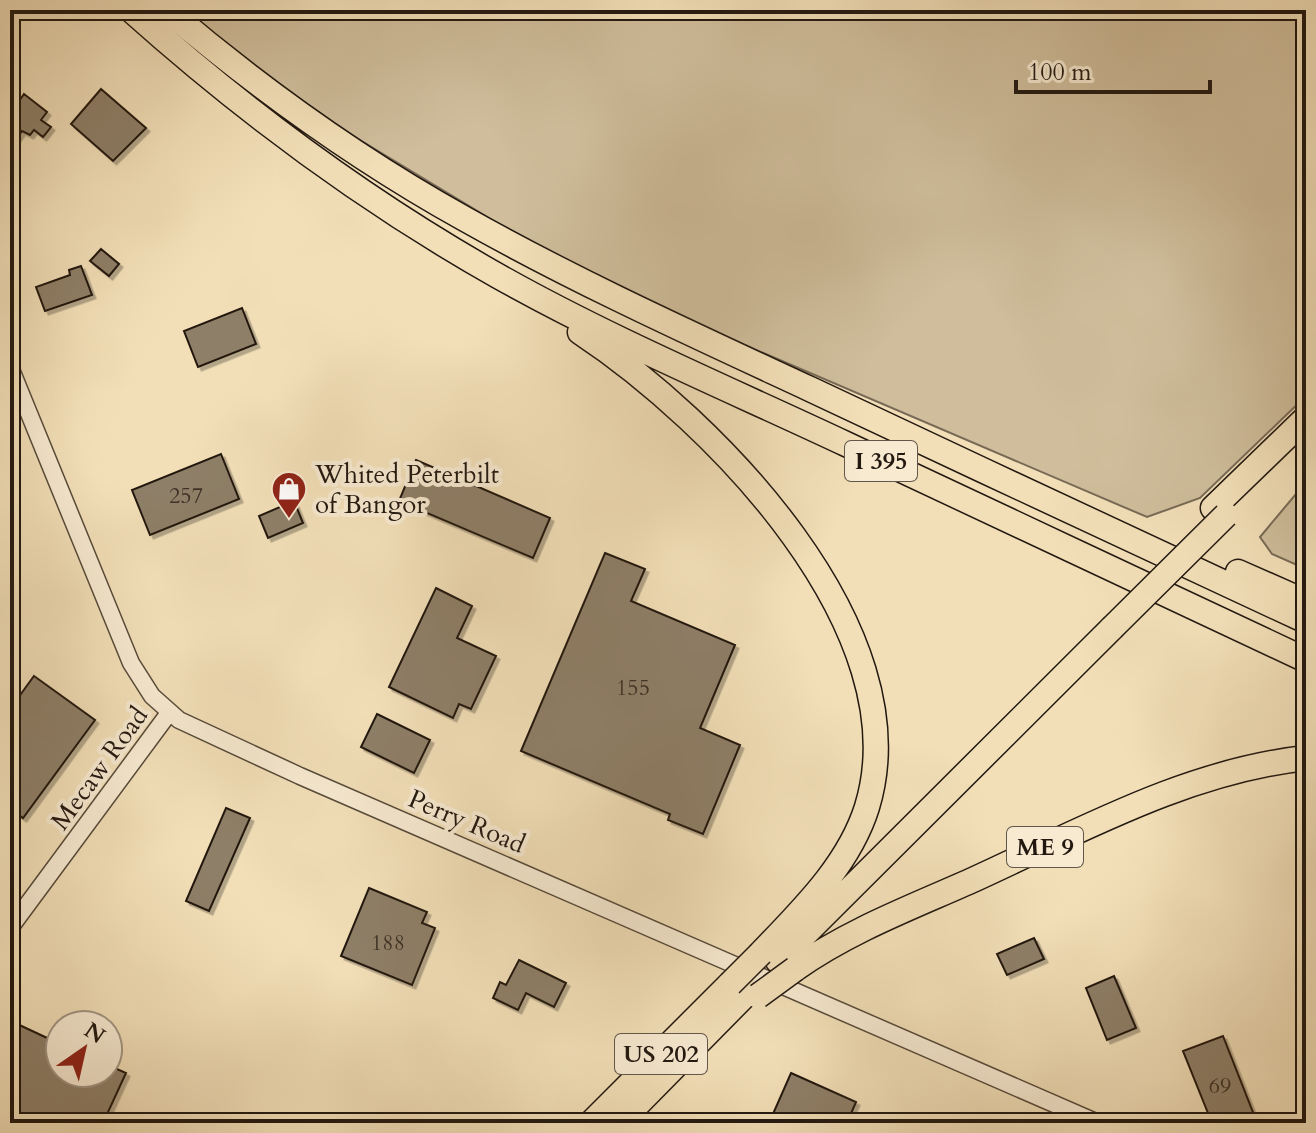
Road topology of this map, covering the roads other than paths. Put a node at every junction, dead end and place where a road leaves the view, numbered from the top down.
1 (131, 10) edge
2 (167, 10) edge
3 (461, 254) junction
4 (10, 367) edge
5 (1306, 418) edge
6 (1306, 436) edge
7 (1041, 497) junction
8 (1219, 512) junction
9 (1306, 602) edge
10 (1306, 621) edge
11 (1105, 625) junction
12 (1306, 660) edge
13 (169, 713) junction
14 (1306, 758) edge
15 (789, 924) junction
16 (10, 928) edge
17 (778, 961) junction
18 (745, 991) junction
19 (698, 1045) joint
20 (591, 1123) edge
21 (619, 1123) edge
22 (1098, 1123) edge

1 - 3 highway, I 395
2 - 7 highway, I 395
3 - 12 highway, I 395
3 - 15 highway
4 - 13 street, Perry Road
5 - 8 highway
6 - 8 highway
7 - 9 highway
7 - 10 highway, I 395
8 - 11 highway, bridge
11 - 15 highway
11 - 17 highway
13 - 16 street, Mecaw Road
13 - 22 street, Perry Road
14 - 17 highway, ME 9
15 - 17 highway, US 202
17 - 18 highway, US 202, bridge
17 - 18 highway, ME 9, bridge
18 - 19 highway, ME 9
18 - 20 highway, US 202
19 - 21 highway, US 202

